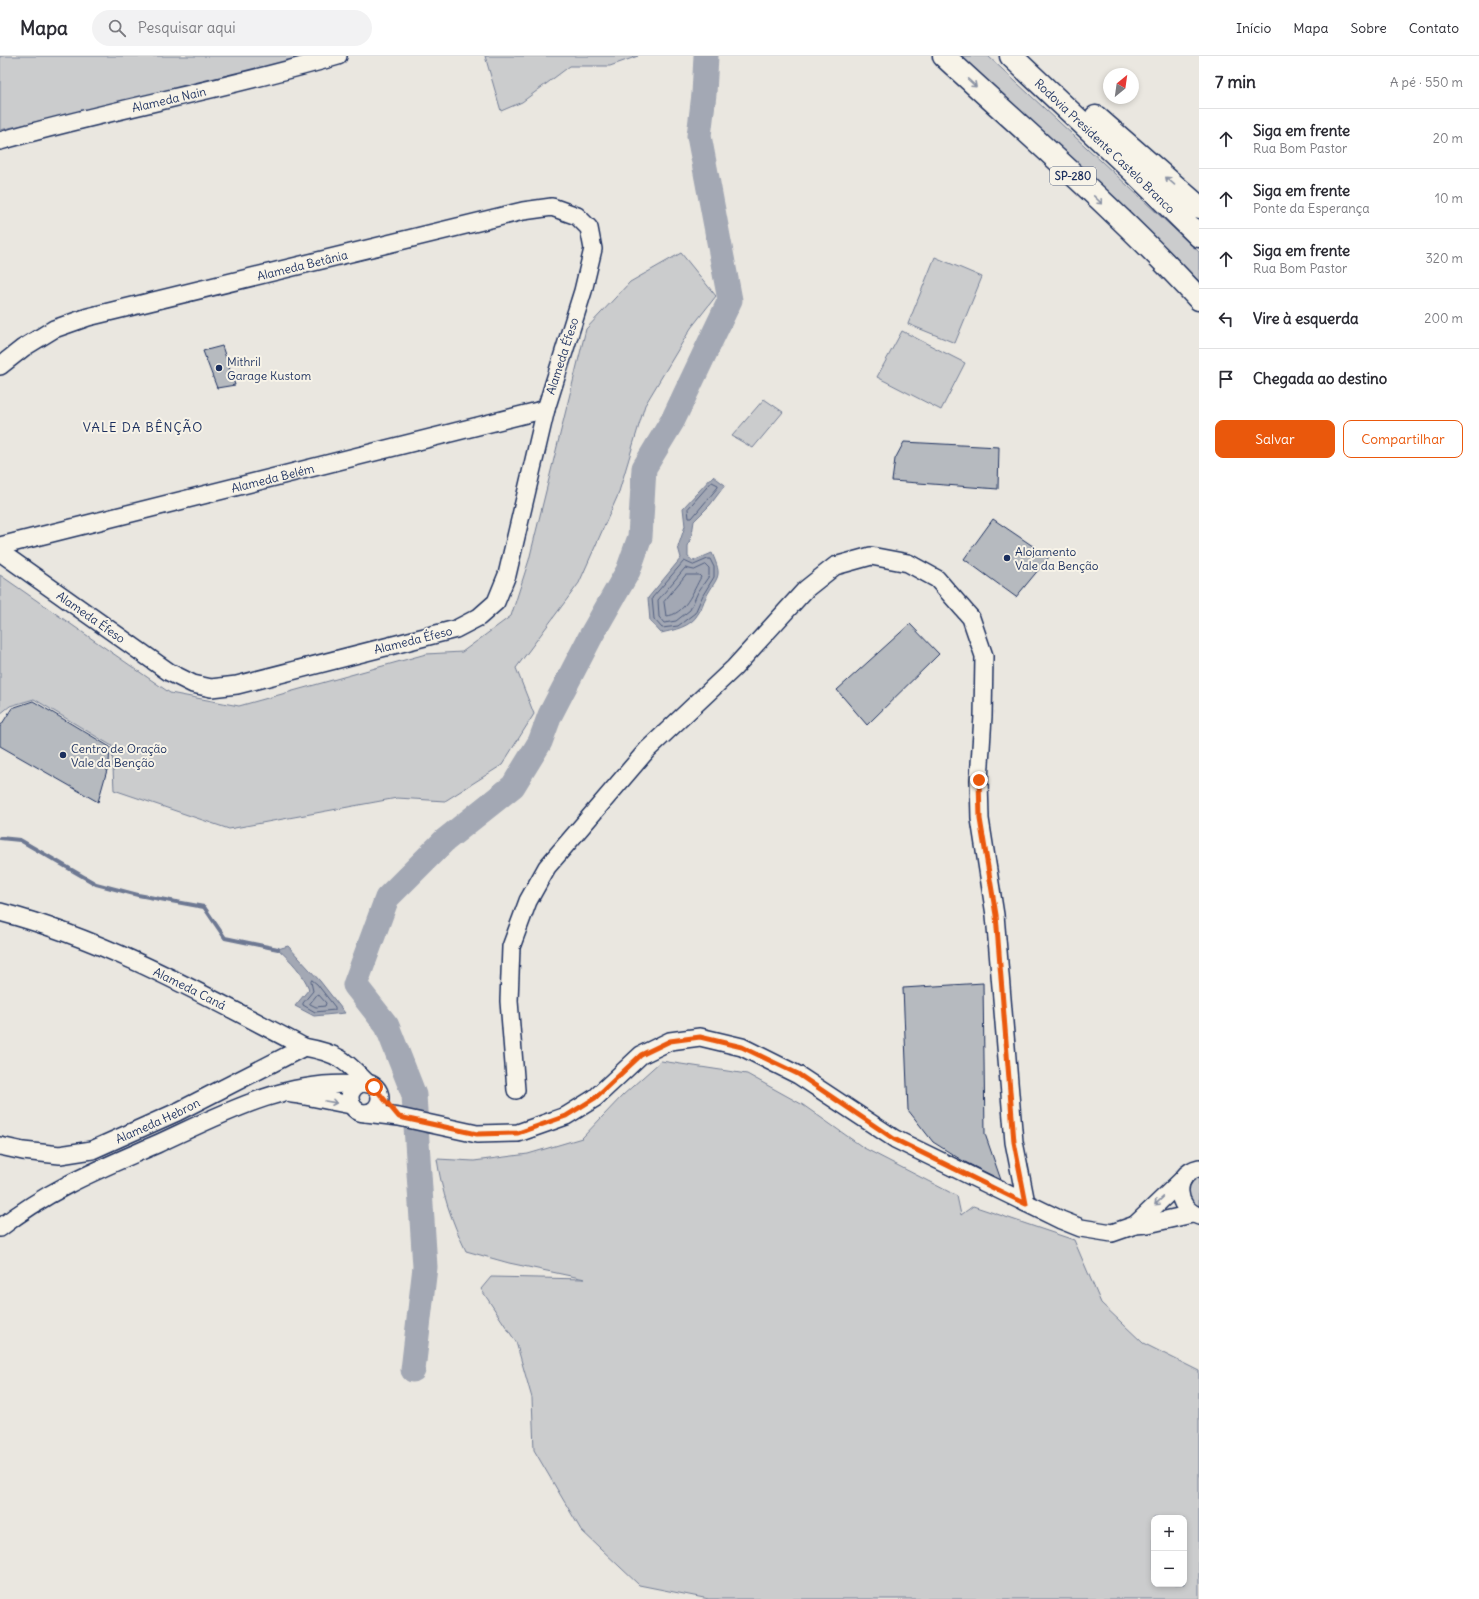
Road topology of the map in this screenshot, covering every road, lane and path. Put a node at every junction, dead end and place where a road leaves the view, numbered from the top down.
1 (338, 56) edge
2 (944, 56) edge
3 (1011, 56) edge
4 (1014, 56) edge
5 (0, 141) edge
6 (1199, 207) edge
7 (1199, 236) edge
8 (593, 249) joint
9 (1199, 300) edge
10 (0, 366) edge
11 (546, 409) junction
12 (0, 546) edge
13 (0, 552) edge
14 (0, 912) edge
15 (304, 1047) junction
16 (368, 1087) junction
17 (516, 1090) dead end
18 (284, 1092) junction
19 (359, 1109) junction
20 (405, 1119) junction
21 (0, 1146) edge
22 (1198, 1167) edge
23 (1183, 1179) junction
24 (1026, 1204) junction
25 (1196, 1215) edge
26 (1135, 1224) junction
27 (0, 1228) edge

1 - 5 street, Alameda Nain
2 -> 9 highway, SP-280
3 - 7 highway, Rodovia Presidente Castelo Branco
6 -> 4 highway
8 - 10 street, Alameda Betânia
8 - 11 street, Alameda Éfeso
11 - 12 street, Alameda Belém
11 - 13 street, Alameda Éfeso
14 - 15 street, Alameda Caná
15 - 16 street, Alameda Caná
15 - 21 street, Alameda Hebron
16 - 18 street
16 - 19 street
16 - 19 street
16 - 20 street, Alameda Caná
17 - 24 street
18 -> 19 street
18 - 27 street
19 - 20 street
20 - 24 street
22 - 23 street
23 - 25 street
23 -> 26 street
24 - 26 street
25 - 26 street

